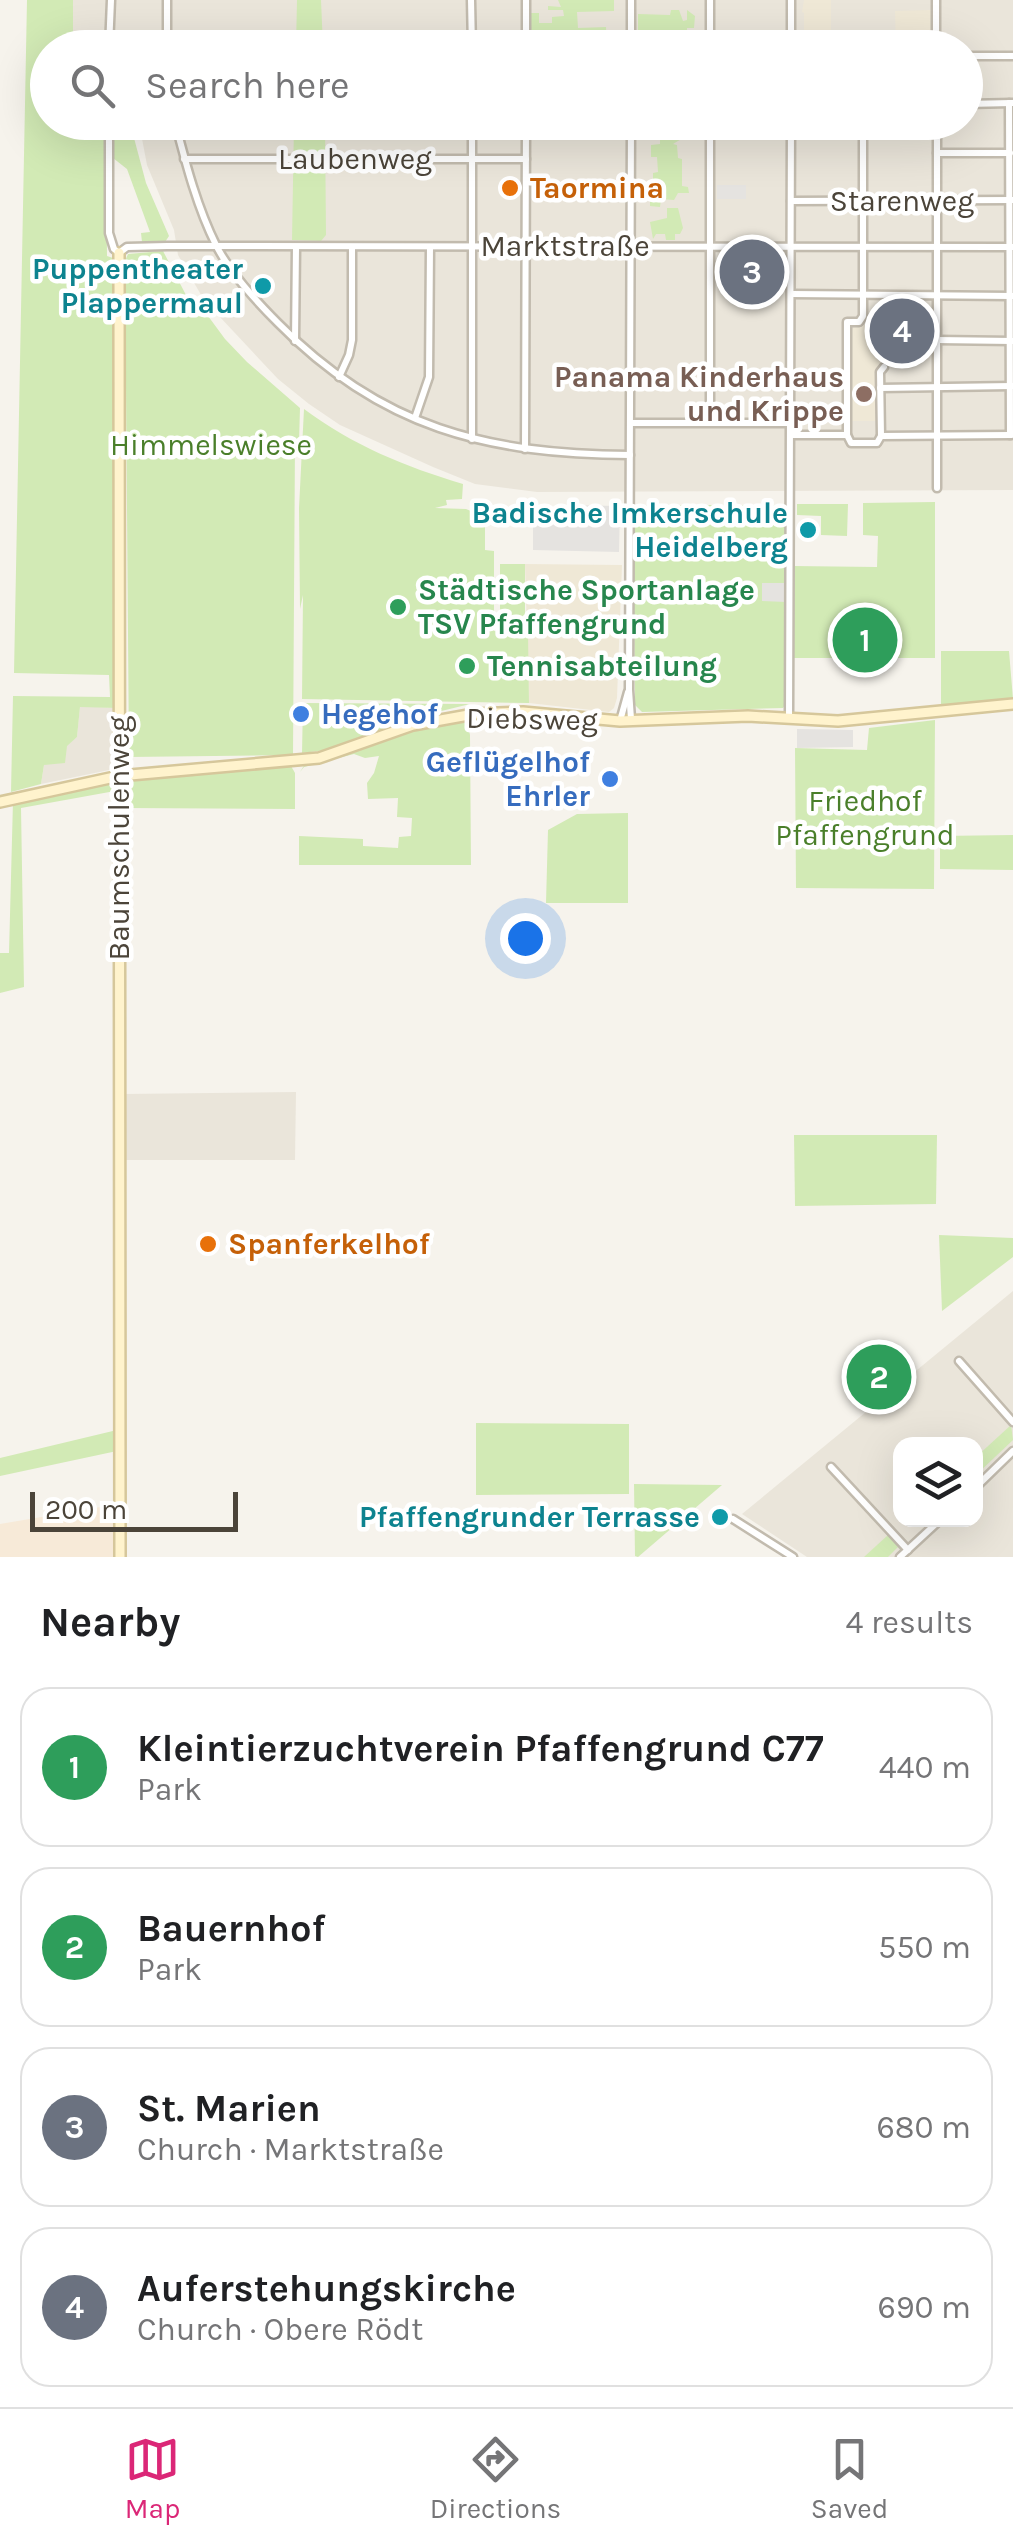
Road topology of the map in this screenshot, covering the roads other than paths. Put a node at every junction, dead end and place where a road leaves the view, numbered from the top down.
1 (111, 0) edge
2 (167, 0) edge
3 (471, 0) edge
4 (526, 0) edge
5 (631, 0) edge
6 (710, 0) edge
7 (791, 0) edge
8 (936, 0) edge
9 (110, 30) edge
10 (167, 30) edge
11 (472, 30) edge
12 (526, 30) edge
13 (631, 30) edge
14 (710, 30) edge
15 (791, 30) edge
16 (936, 30) edge
17 (983, 56) edge
18 (1013, 56) edge
19 (1011, 103) edge
20 (983, 104) edge
21 (108, 140) edge
22 (179, 140) edge
23 (472, 140) edge
24 (526, 140) edge
25 (631, 140) edge
26 (710, 140) edge
27 (791, 140) edge
28 (863, 140) edge
29 (936, 140) edge
30 (936, 153) junction
31 (1011, 153) edge
32 (184, 159) junction
33 (472, 159) junction
34 (526, 159) junction
35 (791, 200) junction
36 (1011, 200) edge
37 (864, 201) junction
38 (937, 201) junction
39 (430, 246) junction
40 (526, 246) junction
41 (631, 246) junction
42 (710, 246) junction
43 (792, 246) junction
44 (864, 246) junction
45 (1012, 246) edge
46 (352, 247) junction
47 (472, 247) junction
48 (937, 247) junction
49 (218, 248) junction
50 (296, 248) junction
51 (119, 253) junction
52 (864, 293) junction
53 (792, 294) junction
54 (937, 296) junction
55 (1011, 296) edge
56 (938, 340) junction
57 (295, 341) junction
58 (1011, 341) edge
59 (884, 367) dead end
60 (339, 377) junction
61 (938, 386) junction
62 (1011, 386) edge
63 (880, 388) junction
64 (414, 418) junction
65 (710, 422) junction
66 (632, 423) junction
67 (790, 423) junction
68 (791, 435) junction
69 (847, 435) junction
70 (938, 435) junction
71 (1011, 435) edge
72 (881, 436) junction
73 (472, 439) junction
74 (525, 449) junction
75 (630, 455) junction
76 (938, 488) dead end
77 (628, 690) junction
78 (1013, 704) edge
79 (631, 716) junction
80 (789, 718) junction
81 (620, 721) junction
82 (119, 776) junction
83 (0, 802) edge
84 (959, 1361) dead end
85 (1013, 1422) edge
86 (1013, 1451) edge
87 (831, 1467) dead end
88 (983, 1480) edge
89 (734, 1518) dead end
90 (933, 1527) edge
91 (908, 1550) junction
92 (120, 1557) edge
93 (793, 1557) edge
94 (900, 1557) edge

1 - 9 street
2 - 10 street
3 - 11 street
4 - 12 street
5 - 13 street
6 - 14 street
7 - 15 street
8 - 16 street
17 - 18 street
19 - 20 street
19 - 31 street
21 - 51 street, Baumschulenweg
22 - 32 street
23 - 33 street
24 - 34 street
25 - 41 street
26 - 42 street
27 - 35 street
28 - 37 street
29 - 30 street
30 - 31 street
30 - 38 street
31 - 36 street
32 - 33 street, Laubenweg
32 - 49 street
33 - 34 street, Laubenweg
33 - 47 street
34 - 40 street
35 - 37 street, Starenweg
35 - 43 street
36 - 38 street, Starenweg
36 - 45 street
37 - 38 street, Starenweg
37 - 44 street
38 - 48 street
39 - 46 street, Marktstraße
39 - 47 street, Marktstraße
39 - 64 street
40 - 41 street, Marktstraße
40 - 47 street, Marktstraße
40 - 74 street
41 - 42 street, Marktstraße
41 - 66 street
42 - 43 street, Marktstraße
42 - 65 street
43 - 44 street, Marktstraße
43 - 53 street
44 - 48 street, Marktstraße
44 - 52 street
45 - 48 street, Marktstraße
45 - 55 street
46 - 50 street, Marktstraße
46 - 60 street
47 - 73 street
48 - 54 street
49 - 50 street, Marktstraße
49 - 51 street, Marktstraße
49 - 57 street
50 - 57 street
51 - 82 street, Baumschulenweg
52 - 53 street
52 - 54 street
52 - 69 street
53 - 67 street
54 - 55 street
54 - 56 street
55 - 58 street
56 - 58 street
56 - 61 street
57 - 60 street
58 - 62 street
59 - 63 street
60 - 64 street
61 - 62 street
61 - 63 street
61 - 70 street
62 - 71 street
63 - 72 street
64 - 73 street
65 - 66 street
65 - 67 street
66 - 75 street
67 - 68 street
68 - 69 street
68 - 80 street
69 - 72 street
70 - 71 street
70 - 72 street
70 - 76 street
73 - 74 street
74 - 75 street
75 - 77 street
77 - 79 street
77 - 81 street
78 - 80 street, Diebsweg
79 - 80 street, Diebsweg
79 - 81 street, Diebsweg
81 - 82 street, Diebsweg
82 - 83 street, Diebsweg
82 - 92 street, Baumschulenweg
84 - 85 street
86 - 88 street
87 - 91 street
89 - 93 street
90 - 91 street
91 - 94 street

